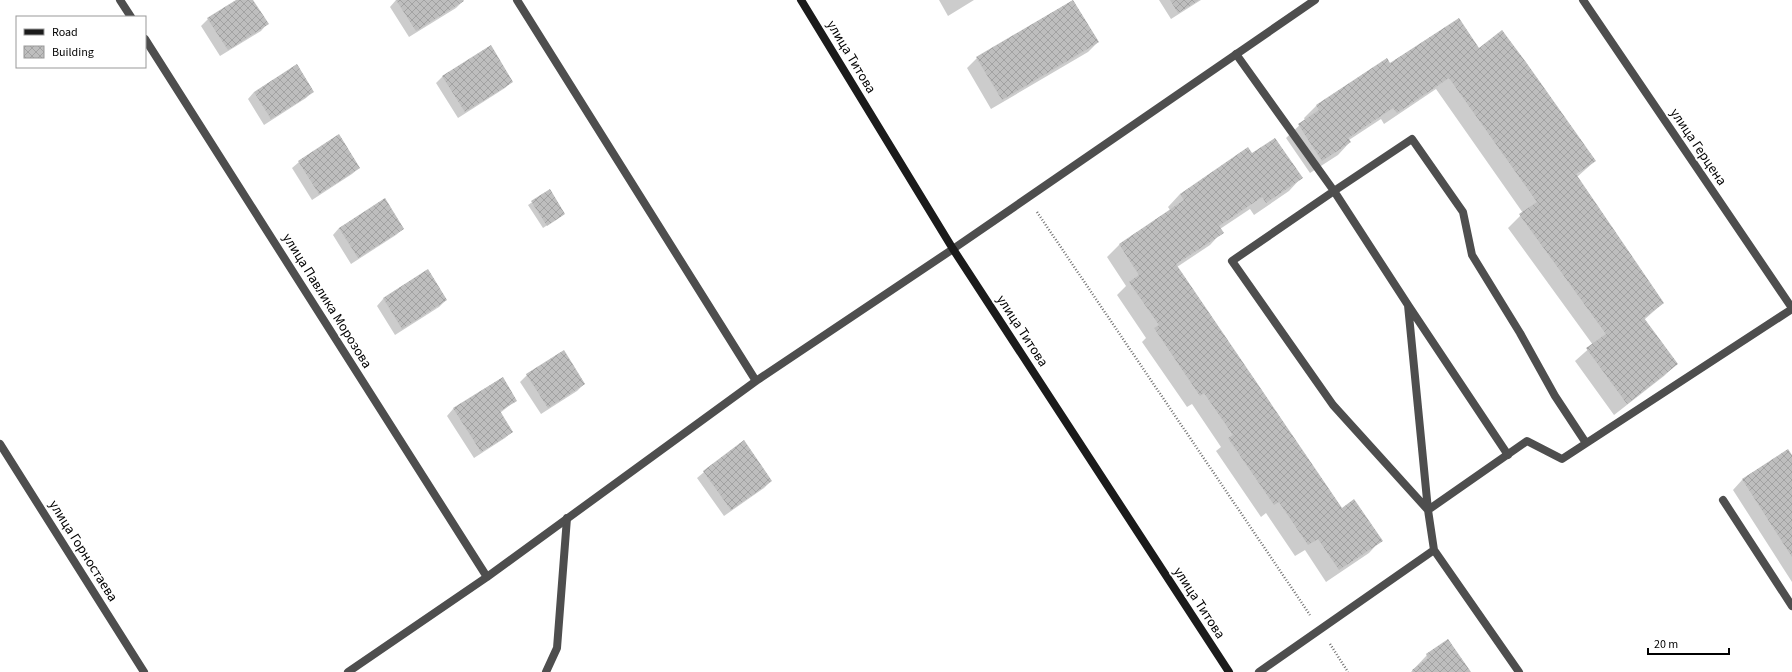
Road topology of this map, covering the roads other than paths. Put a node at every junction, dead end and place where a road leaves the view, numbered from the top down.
1 (120, 0) edge
2 (517, 0) edge
3 (801, 0) edge
4 (1315, 0) edge
5 (1583, 0) edge
6 (130, 16) edge
7 (146, 41) edge
8 (1236, 54) junction
9 (1334, 191) junction
10 (952, 249) junction
11 (1408, 304) junction
12 (1792, 308) edge
13 (756, 381) junction
14 (1586, 443) junction
15 (0, 444) edge
16 (1508, 454) junction
17 (1723, 500) dead end
18 (1428, 510) junction
19 (567, 518) junction
20 (1434, 550) junction
21 (487, 577) junction
22 (1792, 606) edge
23 (144, 672) edge
24 (348, 672) edge
25 (546, 672) edge
26 (1229, 672) edge
27 (1259, 672) edge
28 (1519, 672) edge

1 - 6 street
2 - 13 street
3 - 10 main road, улица Титова
4 - 8 street
5 - 12 street, улица Герцена
7 - 21 street, улица Павлика Морозова
8 - 9 street
8 - 10 street
9 - 11 street
9 - 14 street
9 - 18 street
10 - 13 street
10 - 26 main road, улица Титова
11 - 16 street
11 - 18 street
12 - 14 street
13 - 19 street
14 - 16 street
15 - 23 street, улица Горностаева
16 - 18 street
17 - 22 street
18 - 20 street
19 - 21 street
19 - 25 street
20 - 27 street
20 - 28 street
21 - 24 street

